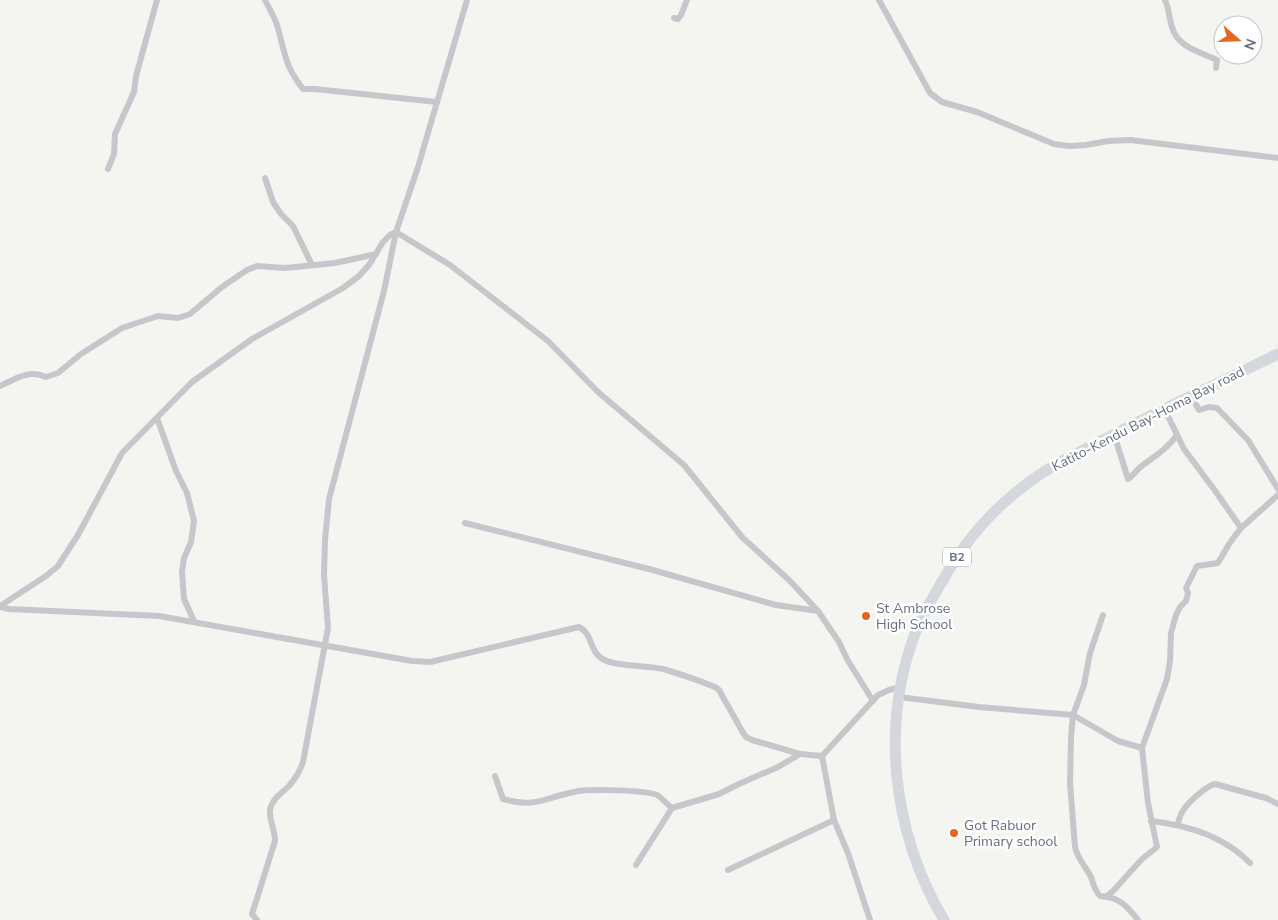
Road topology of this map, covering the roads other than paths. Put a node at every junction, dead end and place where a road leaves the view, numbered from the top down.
1 (157, 0) edge
2 (266, 0) edge
3 (467, 0) edge
4 (687, 0) edge
5 (879, 0) edge
6 (1165, 0) edge
7 (674, 18) dead end
8 (1216, 68) dead end
9 (437, 102) junction
10 (1278, 158) edge
11 (108, 169) dead end
12 (265, 178) dead end
13 (396, 232) junction
14 (376, 254) junction
15 (312, 265) junction
16 (1278, 354) edge
17 (0, 386) edge
18 (1191, 396) junction
19 (1164, 408) junction
20 (157, 418) junction
21 (1114, 434) junction
22 (1176, 435) junction
23 (1278, 489) edge
24 (1278, 495) edge
25 (465, 523) dead end
26 (1240, 528) junction
27 (0, 607) edge
28 (818, 611) junction
29 (1103, 615) dead end
30 (194, 622) junction
31 (324, 646) junction
32 (900, 692) junction
33 (873, 701) junction
34 (1074, 715) junction
35 (1142, 748) junction
36 (800, 754) junction
37 (822, 756) junction
38 (495, 776) dead end
39 (1278, 804) edge
40 (672, 808) junction
41 (834, 820) junction
42 (1151, 821) junction
43 (1178, 824) junction
44 (1250, 862) dead end
45 (636, 865) dead end
46 (728, 870) dead end
47 (1107, 896) junction
48 (257, 920) edge
49 (870, 920) edge
50 (944, 920) edge
51 (1138, 920) edge

1 - 11 street
2 - 9 street
3 - 9 street
4 - 7 street
5 - 10 street
6 - 8 street
9 - 13 street
12 - 15 street
13 - 14 street
13 - 28 street
13 - 31 street
14 - 15 street
14 - 20 street
15 - 17 street
16 - 18 highway, Katito-Kendu Bay-Homa Bay road / B2
18 - 19 highway, Katito-Kendu Bay-Homa Bay road / B2
18 - 23 street
19 - 21 highway, Katito-Kendu Bay-Homa Bay road / B2
19 - 22 street
20 - 27 street
20 - 30 street
21 - 22 street
21 - 32 highway, Katito-Kendu Bay-Homa Bay road / B2
22 - 26 street
24 - 26 street
25 - 28 street
26 - 35 street
27 - 30 street
28 - 33 street
29 - 34 street
30 - 31 street
31 - 36 street
31 - 48 street
32 - 33 street
32 - 34 street
32 - 50 highway, Katito-Kendu Bay-Homa Bay road / B2
33 - 37 street
34 - 35 street
34 - 47 street
35 - 42 street
36 - 37 street
36 - 40 street
37 - 41 street
38 - 40 street
39 - 43 street
40 - 45 street
41 - 46 street
41 - 49 street
42 - 43 street
42 - 47 street
43 - 44 street
47 - 51 street

